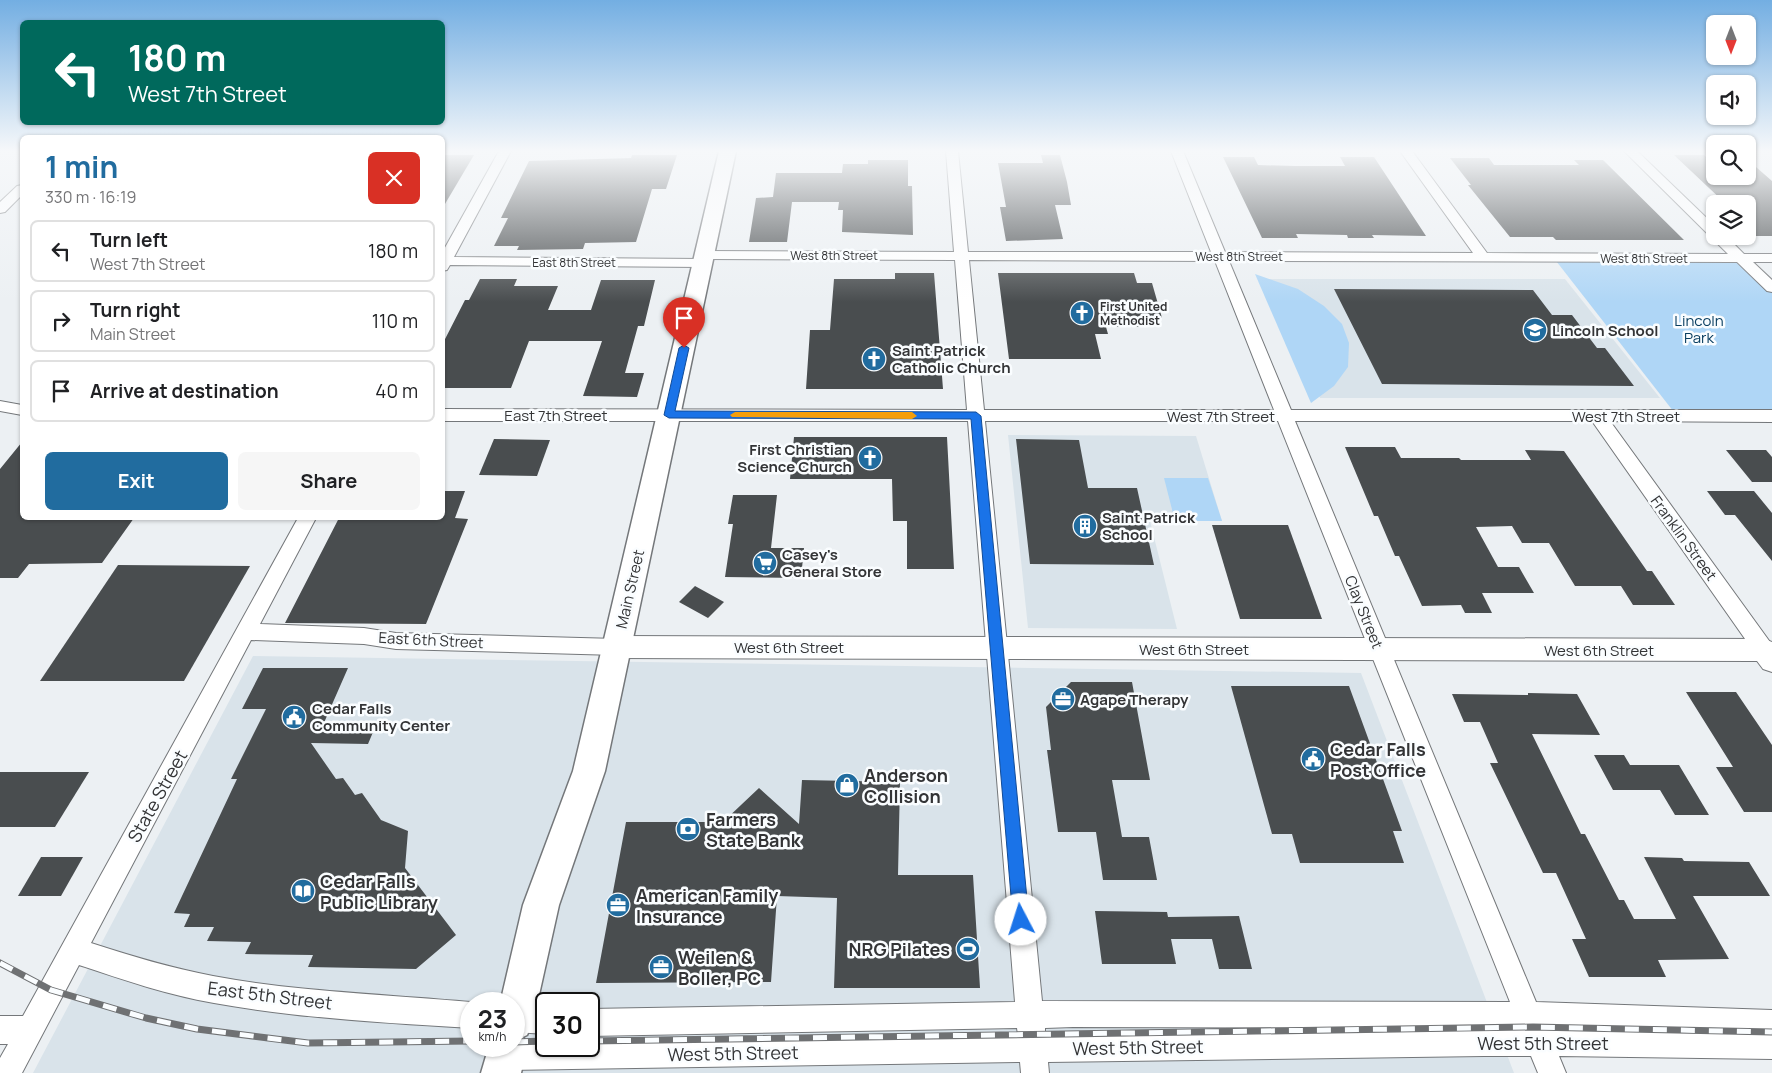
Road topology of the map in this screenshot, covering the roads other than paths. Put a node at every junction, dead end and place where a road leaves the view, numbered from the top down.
1 (478, 201) edge
2 (717, 201) edge
3 (956, 201) edge
4 (1198, 201) edge
5 (1442, 201) edge
6 (1682, 201) edge
7 (1706, 224) edge
8 (1727, 245) edge
9 (961, 256) junction
10 (1220, 256) junction
11 (1483, 257) junction
12 (1741, 258) junction
13 (1772, 258) edge
14 (704, 259) junction
15 (445, 262) edge
16 (445, 264) edge
17 (1772, 288) edge
18 (0, 406) edge
19 (20, 410) edge
20 (445, 415) edge
21 (669, 415) junction
22 (1284, 415) junction
23 (976, 416) junction
24 (1597, 416) junction
25 (1772, 416) edge
26 (306, 520) edge
27 (245, 632) junction
28 (617, 647) junction
29 (996, 648) junction
30 (1379, 650) junction
31 (1769, 654) edge
32 (73, 950) junction
33 (524, 992) edge
34 (460, 1013) edge
35 (1029, 1015) junction
36 (1528, 1016) junction
37 (600, 1024) edge
38 (1772, 1024) edge
39 (0, 1030) edge
40 (30, 1030) junction
41 (525, 1037) edge
42 (1539, 1042) junction
43 (1772, 1044) edge
44 (1034, 1061) edge
45 (6, 1073) edge
46 (1552, 1073) edge

1 - 15 street
2 - 14 main road, Main Street
3 - 9 street
4 - 10 street, Clay Street
5 - 11 street
6 - 7 street
8 - 12 street
9 - 10 street, West 8th Street
9 - 14 street, West 8th Street
9 - 23 street
10 - 11 street, West 8th Street
10 - 22 street, Clay Street
11 - 12 street, West 8th Street
12 - 13 street, West 8th Street
12 - 17 street
14 - 16 street, East 8th Street
14 - 21 main road, Main Street
18 - 19 street
20 - 21 street, East 7th Street
21 - 23 street, West 7th Street
21 - 28 main road, Main Street
22 - 23 street, West 7th Street
22 - 24 street, West 7th Street
22 - 30 street, Clay Street
23 - 29 street
24 - 25 street, West 7th Street
24 - 31 street, Franklin Street
26 - 27 street, State Street
27 - 28 street, East 6th Street
27 - 32 street, State Street
28 - 29 street, West 6th Street
28 - 33 main road, Main Street
29 - 30 street, West 6th Street
29 - 35 street
30 - 31 street, West 6th Street
30 - 36 street, Clay Street
32 - 34 street, East 5th Street
32 - 40 street, State Street
35 - 36 street, West 5th Street
35 - 37 street, West 5th Street
35 - 44 street
36 - 38 street, West 5th Street
36 - 42 street, Clay Street
39 - 40 street
40 - 45 street, State Street
41 - 44 street, West 5th Street
42 - 43 street, West 5th Street
42 - 44 street, West 5th Street
42 - 46 street, Clay Street

